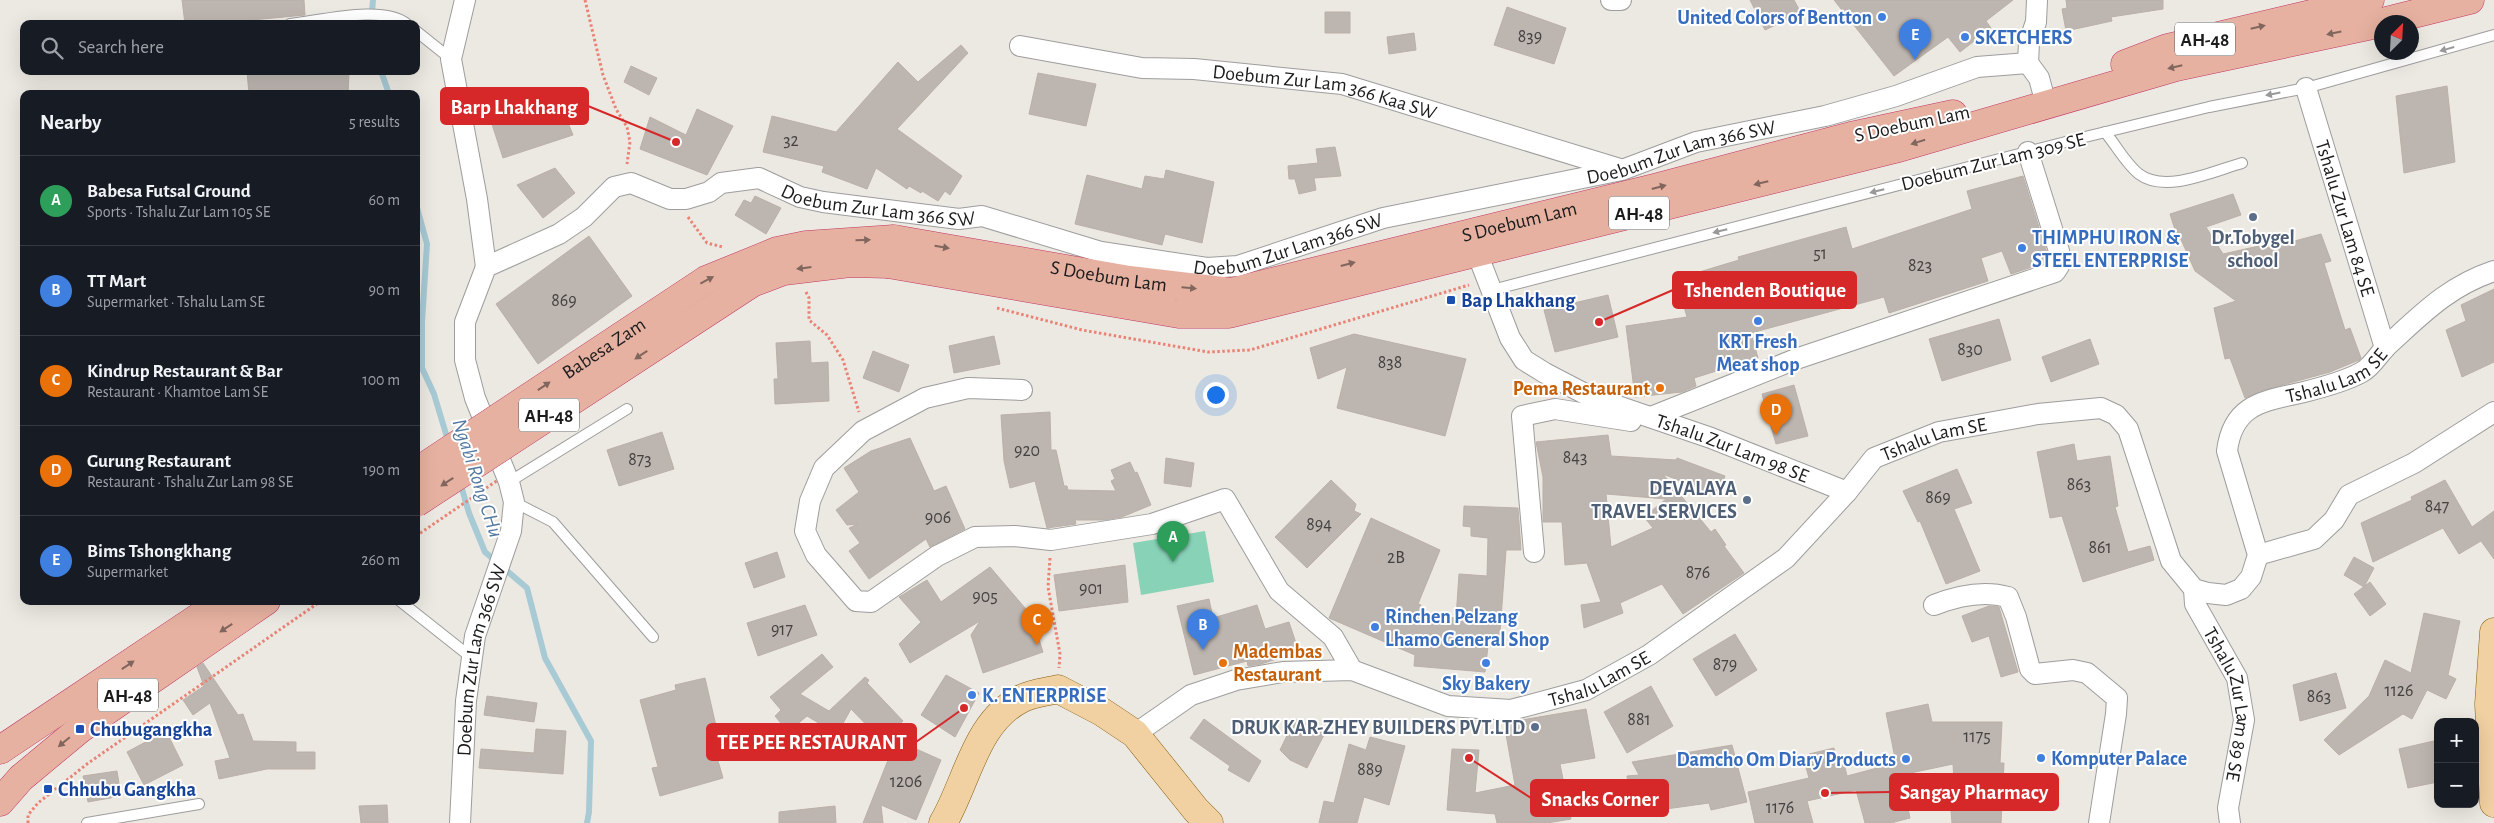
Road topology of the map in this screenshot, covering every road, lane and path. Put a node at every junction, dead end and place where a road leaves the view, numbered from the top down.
1 (465, 0) edge
2 (585, 0) edge
3 (1611, 0) edge
4 (1621, 0) edge
5 (2037, 0) edge
6 (2370, 0) edge
7 (2470, 0) edge
8 (2413, 15) edge
9 (316, 20) edge
10 (402, 20) edge
11 (2374, 25) edge
12 (420, 34) edge
13 (2494, 36) edge
14 (1020, 46) dead end
15 (451, 58) junction
16 (2028, 63) junction
17 (2306, 88) junction
18 (2046, 100) junction
19 (2105, 132) junction
20 (2028, 152) junction
21 (2242, 163) dead end
22 (1622, 170) junction
23 (631, 183) junction
24 (683, 211) dead end
25 (729, 249) dead end
26 (891, 252) junction
27 (1477, 253) junction
28 (486, 268) junction
29 (2494, 271) edge
30 (804, 287) dead end
31 (1492, 290) junction
32 (665, 306) joint
33 (682, 328) joint
34 (2385, 348) junction
35 (1022, 390) dead end
36 (627, 408) dead end
37 (2494, 412) edge
38 (1651, 417) junction
39 (1683, 428) junction
40 (863, 431) junction
41 (420, 469) edge
42 (507, 479) junction
43 (1847, 492) junction
44 (420, 500) edge
45 (514, 502) junction
46 (420, 533) edge
47 (1051, 540) junction
48 (1534, 552) dead end
49 (2258, 555) junction
50 (2194, 589) junction
51 (217, 605) edge
52 (260, 605) edge
53 (315, 605) edge
54 (405, 605) edge
55 (1934, 605) dead end
56 (2494, 632) edge
57 (653, 636) dead end
58 (472, 658) junction
59 (1352, 670) junction
60 (1058, 689) junction
61 (1135, 734) junction
62 (0, 750) edge
63 (0, 802) edge
64 (2494, 803) edge
65 (199, 804) dead end
66 (28, 823) edge
67 (87, 823) edge
68 (460, 823) edge
69 (942, 823) edge
70 (1210, 823) edge
71 (2098, 823) edge
72 (2230, 823) edge

1 - 15 street
2 - 23 path
3 - 4 street
5 - 16 street
18 -> 6 highway, S Doebum Lam / AH-48
7 - 8 highway, S Doebum Lam / AH-48
9 - 10 lane
11 -> 18 highway, S Doebum Lam / AH-48
12 - 15 lane
13 -> 17 lane, Doebum Zur Lam 309 SE
14 - 22 street, Doebum Zur Lam 366 Kaa SW
15 - 28 street
16 - 18 street
16 - 22 street, Doebum Zur Lam 366 SW
17 -> 19 lane, Doebum Zur Lam 309 SE
17 - 34 street, Tshalu Zur Lam 84 SE
26 -> 18 highway, S Doebum Lam / AH-48
18 -> 27 highway, S Doebum Lam / AH-48
19 - 20 lane, Doebum Zur Lam 309 SE
19 - 21 lane
20 -> 31 lane, Doebum Zur Lam 309 SE
20 - 38 street
22 - 23 street, Doebum Zur Lam 366 SW
23 - 28 street
24 - 25 path
26 - 27 highway, S Doebum Lam / AH-48
32 -> 26 highway, S Doebum Lam / AH-48, bridge
26 -> 33 highway, S Doebum Lam / AH-48, bridge
27 - 31 street, Tshalu Zur Lam 98 SE
28 - 42 street, Doebum Zur Lam 366 SW
29 - 34 street, Tshalu Lam SE
30 - 40 path
31 - 38 street, Tshalu Zur Lam 98 SE
41 -> 32 highway, Babesa Zam / AH-48, bridge
33 -> 44 highway, Babesa Zam / AH-48, bridge
34 - 49 street, Tshalu Lam SE
35 - 40 street
36 - 42 lane
37 - 49 street
38 - 39 street, Tshalu Zur Lam 98 SE
39 - 43 street, Tshalu Zur Lam 98 SE
39 - 48 street
40 - 47 street
42 - 45 street, Doebum Zur Lam 366 SW
42 - 46 path, bridge
43 - 50 street, Tshalu Lam SE
43 - 59 street, Tshalu Lam SE
45 - 57 lane
45 - 58 street, Doebum Zur Lam 366 SW
47 - 59 street
47 - 60 path
49 - 50 street
50 - 72 street, Tshalu Zur Lam 89 SE
62 -> 51 highway, AH-48
52 -> 63 highway, AH-48
53 - 66 path
54 - 58 lane
55 - 71 street
56 - 64 main road
58 - 68 street, Doebum Zur Lam 366 SW
59 - 61 street, Tshalu Lam SE
60 - 61 main road
60 - 69 main road
61 - 70 main road
65 - 67 lane

